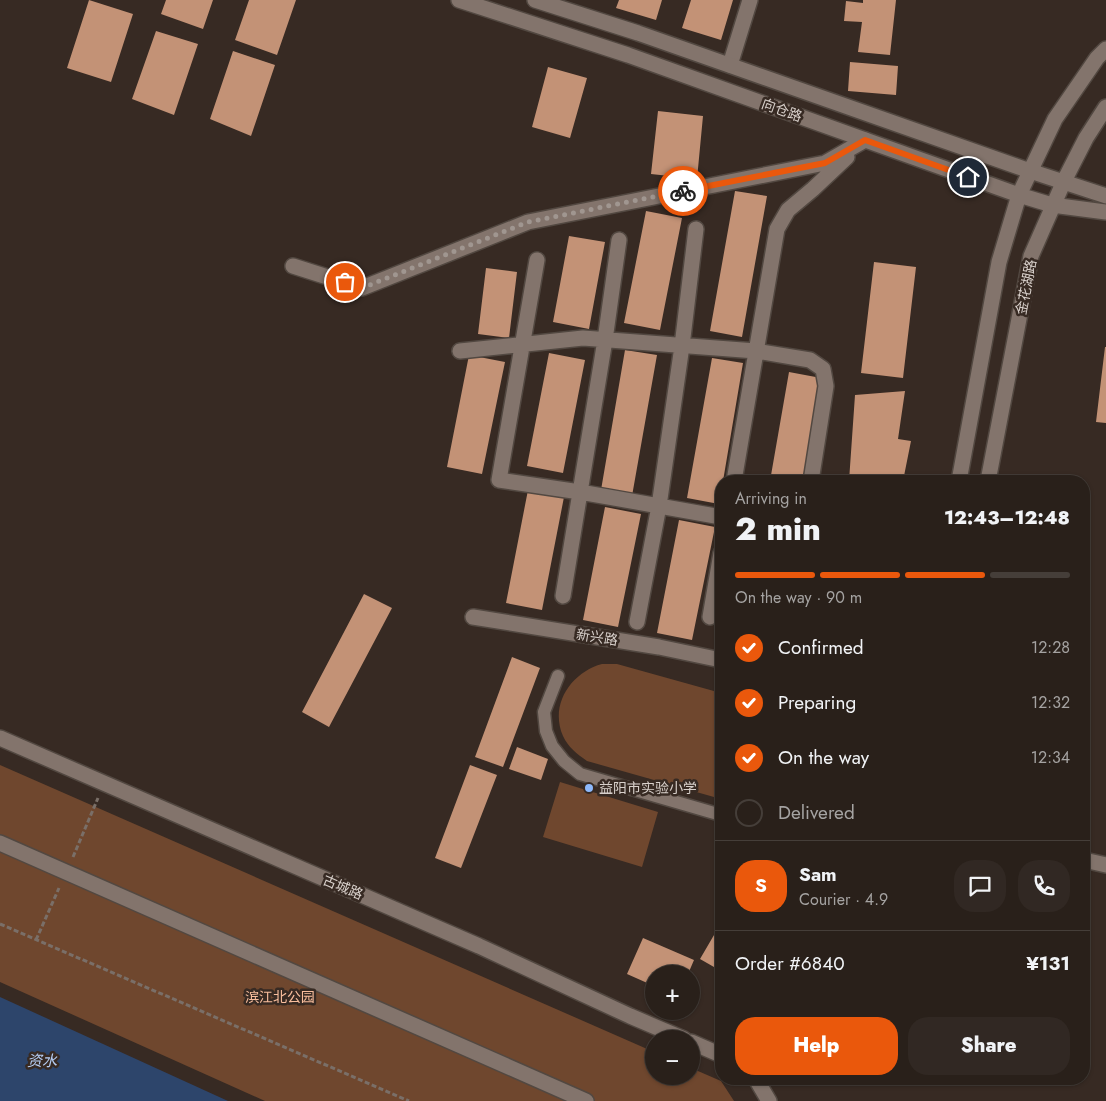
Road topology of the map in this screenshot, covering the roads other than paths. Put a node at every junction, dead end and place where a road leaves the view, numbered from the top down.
1 (459, 0) edge
2 (536, 0) edge
3 (750, 0) edge
4 (1106, 50) edge
5 (730, 65) junction
6 (1106, 107) edge
7 (865, 140) junction
8 (1030, 171) junction
9 (1064, 181) junction
10 (1019, 195) junction
11 (1106, 196) edge
12 (1052, 205) junction
13 (1106, 212) edge
14 (696, 229) dead end
15 (619, 240) dead end
16 (537, 260) dead end
17 (293, 266) dead end
18 (605, 340) junction
19 (524, 344) junction
20 (682, 346) junction
21 (460, 351) dead end
22 (756, 351) junction
23 (735, 475) edge
24 (812, 475) edge
25 (960, 475) edge
26 (989, 475) edge
27 (580, 492) junction
28 (659, 506) junction
29 (715, 516) edge
30 (715, 588) edge
31 (563, 596) dead end
32 (473, 617) dead end
33 (710, 617) dead end
34 (637, 622) dead end
35 (715, 659) edge
36 (558, 676) dead end
37 (0, 738) edge
38 (715, 813) edge
39 (0, 843) edge
40 (1090, 861) edge
41 (1106, 865) edge
42 (663, 1030) edge
43 (700, 1046) edge
44 (715, 1052) edge
45 (760, 1085) edge
46 (586, 1101) edge
47 (769, 1101) edge

1 - 7 street, 向仓路
2 - 5 street, 向仓路
3 - 5 street
4 - 8 street
5 - 8 street, 向仓路
6 - 9 street, 金花湖路
7 - 10 street, 向仓路
7 - 17 street
7 - 22 street
8 - 9 street, 向仓路
8 - 10 street
9 - 11 street, 向仓路
9 - 12 street, 金花湖路
10 - 12 street, 向仓路
10 - 25 street
12 - 13 street, 向仓路
12 - 26 street, 金花湖路
14 - 20 street
15 - 18 street
16 - 19 street
18 - 19 street
18 - 20 street
18 - 27 street
19 - 21 street
19 - 27 street
20 - 22 street
20 - 28 street
22 - 23 street
22 - 24 street
27 - 28 street
27 - 31 street
28 - 29 street
28 - 34 street
30 - 33 street
32 - 35 street, 新兴路
36 - 38 lane
37 - 42 street, 古城路
39 - 46 street
40 - 41 street
43 - 44 street
45 - 47 street

